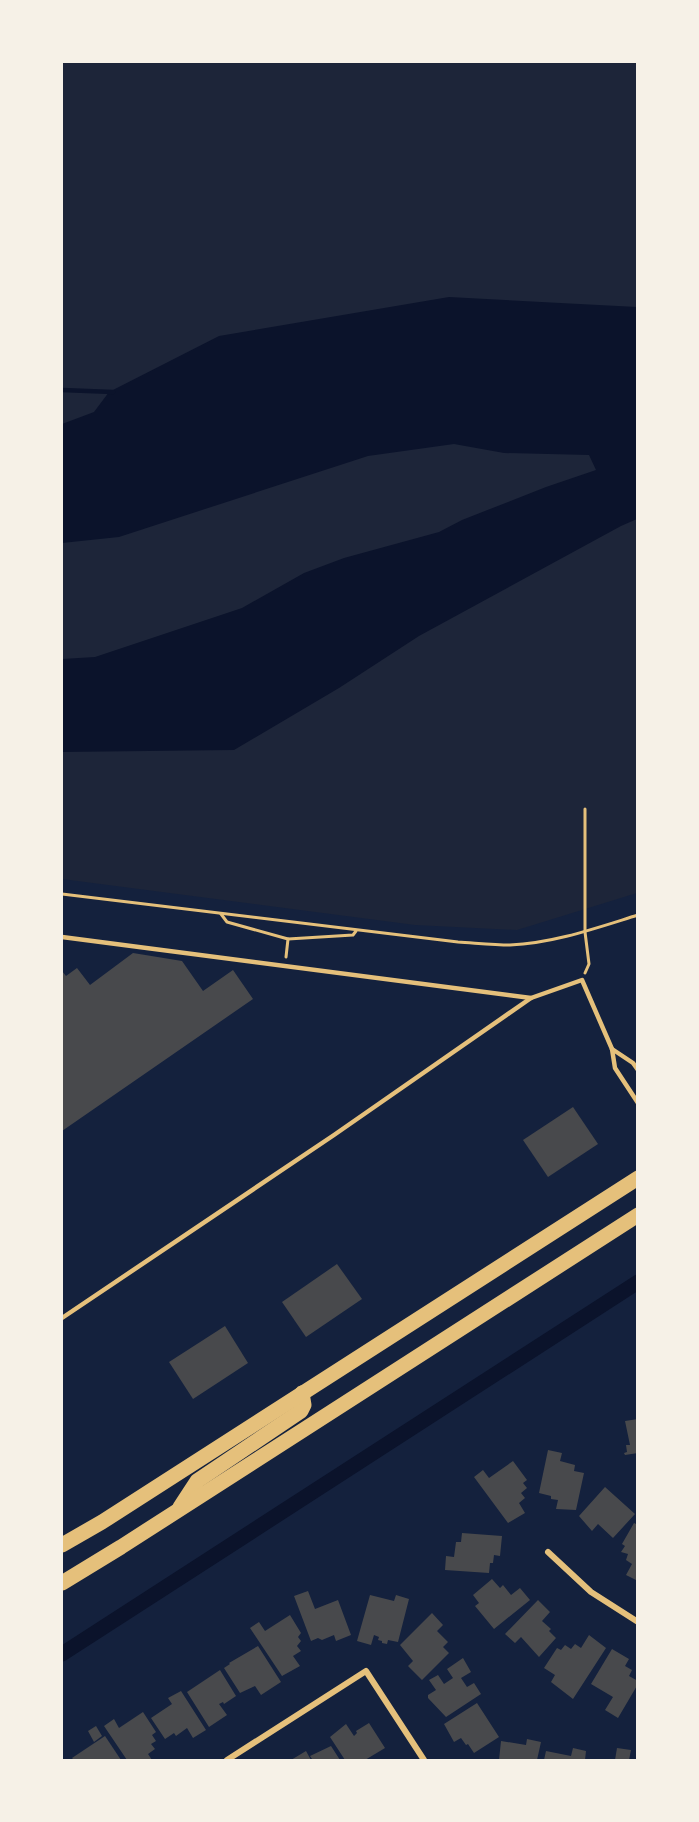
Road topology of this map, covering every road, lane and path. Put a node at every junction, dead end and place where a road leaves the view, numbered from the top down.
1 (585, 808) dead end
2 (62, 894) edge
3 (221, 914) junction
4 (638, 915) edge
5 (356, 930) junction
6 (585, 932) junction
7 (62, 937) edge
8 (288, 939) junction
9 (285, 965) junction
10 (582, 980) junction
11 (531, 998) junction
12 (612, 1049) junction
13 (638, 1070) edge
14 (638, 1103) edge
15 (638, 1178) edge
16 (638, 1215) edge
17 (62, 1318) edge
18 (302, 1393) junction
19 (179, 1509) junction
20 (62, 1545) edge
21 (548, 1552) dead end
22 (62, 1583) edge
23 (638, 1622) edge
24 (227, 1761) edge
25 (424, 1761) edge

1 - 6 path
2 - 3 path
3 - 5 path
3 - 8 path
4 - 6 path
5 - 6 path
5 - 8 path
6 - 10 path
7 - 9 lane
8 - 9 path
9 - 11 lane
10 - 11 lane
10 - 12 lane
11 - 17 lane
12 - 13 lane
12 - 14 lane
15 - 18 main road
16 - 19 main road
18 - 19 main road
18 - 20 main road
19 - 22 main road
21 - 23 street
24 - 25 street

